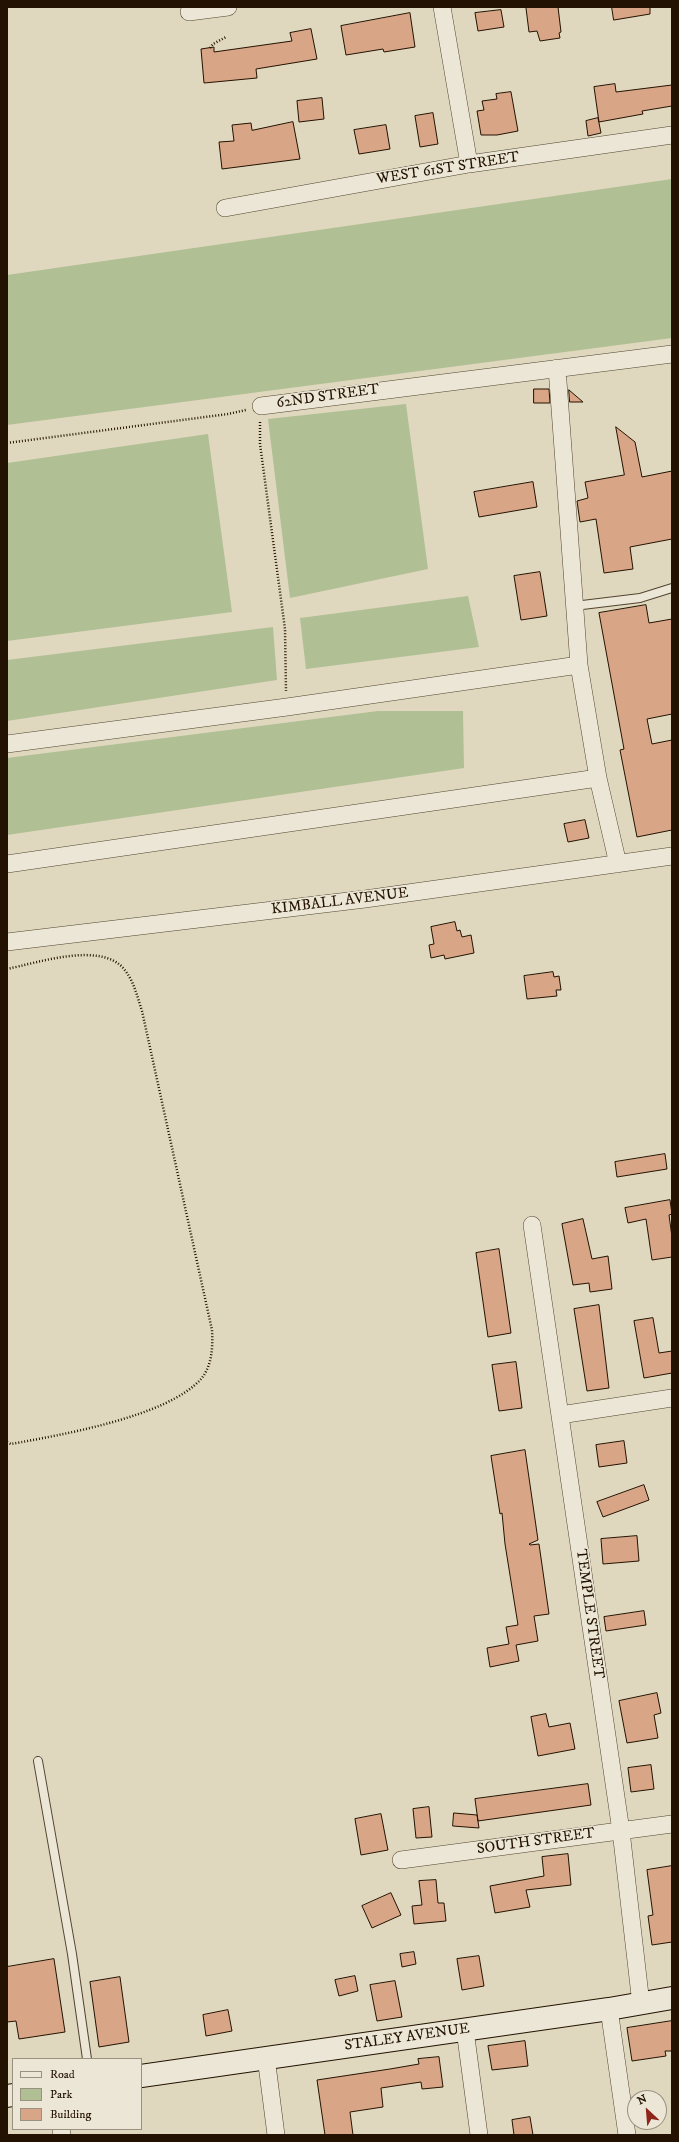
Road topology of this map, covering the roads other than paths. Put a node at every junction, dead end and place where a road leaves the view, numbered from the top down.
1 (228, 7) edge
2 (442, 7) edge
3 (189, 12) dead end
4 (672, 135) edge
5 (470, 164) junction
6 (225, 208) dead end
7 (672, 354) edge
8 (557, 368) junction
9 (261, 406) road end
10 (672, 588) edge
11 (574, 606) junction
12 (579, 665) junction
13 (7, 744) edge
14 (598, 778) junction
15 (672, 856) edge
16 (7, 864) edge
17 (618, 864) junction
18 (7, 942) edge
19 (532, 1225) dead end
20 (672, 1398) edge
21 (560, 1415) junction
22 (38, 1761) dead end
23 (672, 1824) edge
24 (621, 1831) junction
25 (401, 1860) dead end
26 (672, 1998) edge
27 (641, 2004) junction
28 (609, 2010) junction
29 (465, 2030) junction
30 (266, 2057) junction
31 (87, 2058) edge
32 (142, 2076) edge
33 (276, 2135) edge
34 (479, 2135) edge
35 (627, 2135) edge

1 - 3 street
2 - 5 street
4 - 5 street, WEST 61ST STREET
5 - 6 street, WEST 61ST STREET
7 - 8 street, 62ND STREET
8 - 9 street, 62ND STREET
8 - 11 street
10 - 11 lane
11 - 12 street
12 - 13 street
12 - 14 street
14 - 16 street
14 - 17 street
15 - 17 street, KIMBALL AVENUE
17 - 18 street, KIMBALL AVENUE
19 - 21 street, TEMPLE STREET
20 - 21 street
21 - 24 street, TEMPLE STREET
22 - 31 lane
23 - 24 street, SOUTH STREET
24 - 25 street, SOUTH STREET
24 - 27 street, TEMPLE STREET
26 - 27 street, STALEY AVENUE
27 - 28 street, STALEY AVENUE
28 - 29 street, STALEY AVENUE
28 - 35 street
29 - 30 street, STALEY AVENUE
29 - 34 street
30 - 32 street, STALEY AVENUE
30 - 33 street

